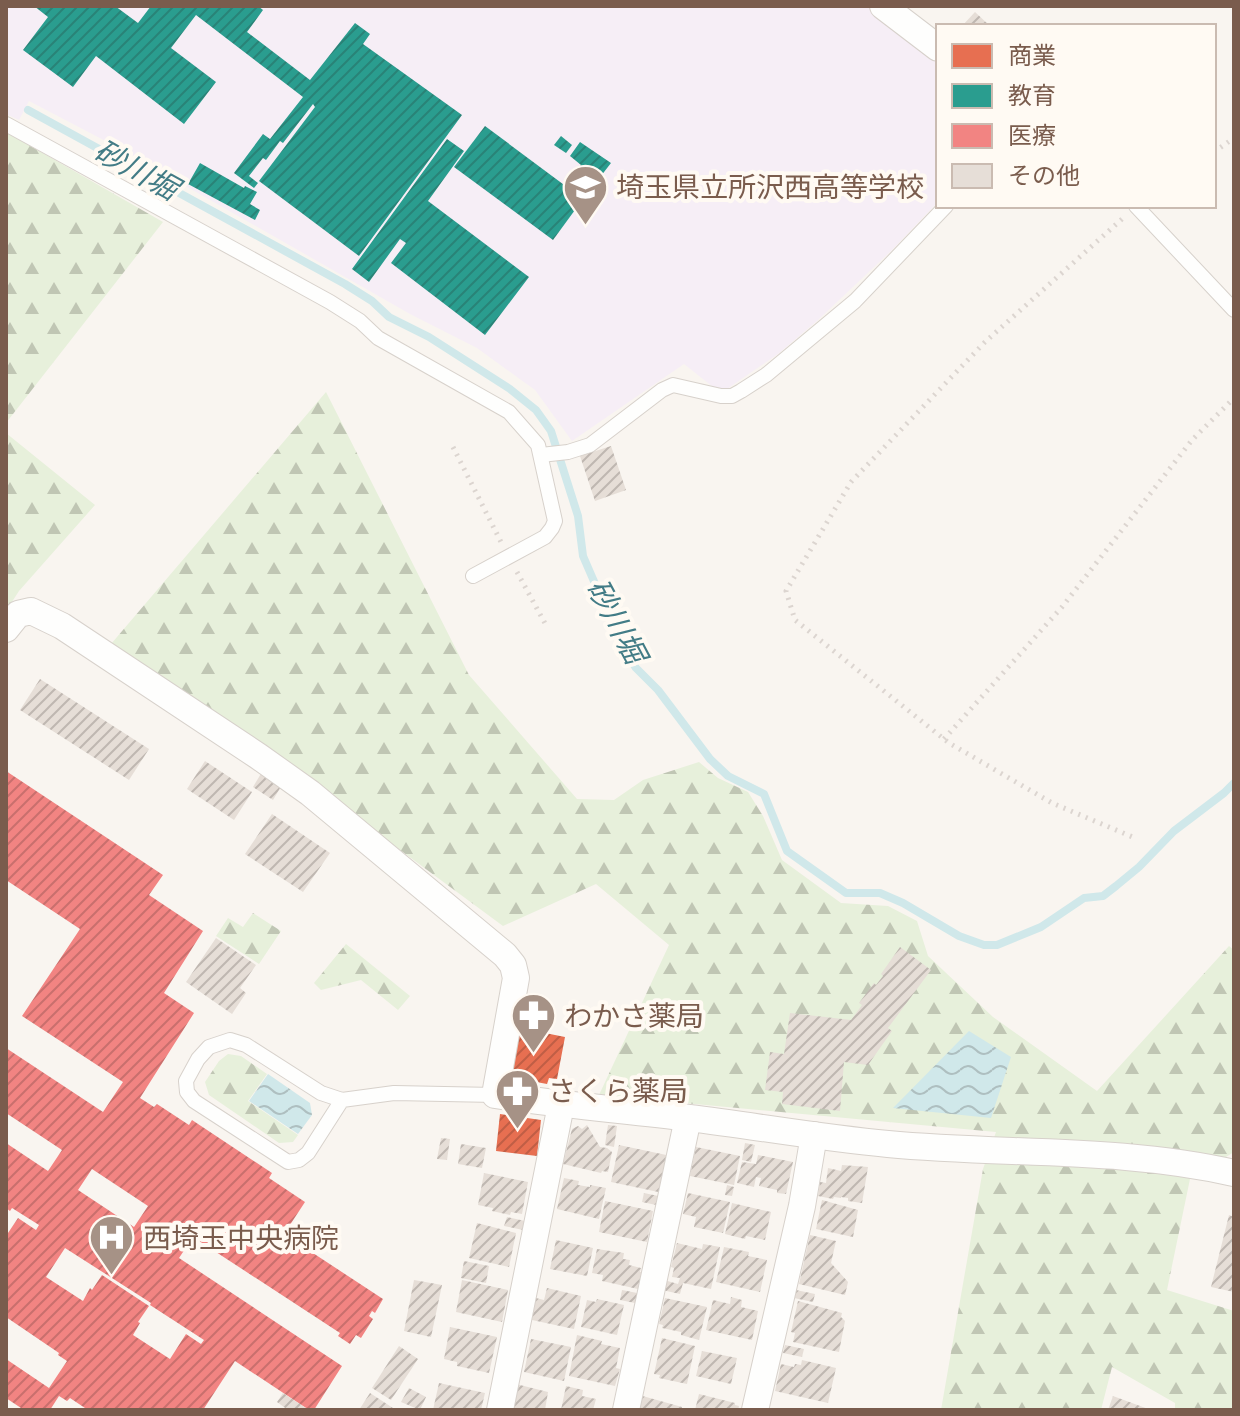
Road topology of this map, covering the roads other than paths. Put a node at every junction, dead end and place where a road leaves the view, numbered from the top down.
1 (883, 6) edge
2 (936, 46) edge
3 (6, 124) edge
4 (944, 208) edge
5 (1138, 208) edge
6 (1234, 310) edge
7 (545, 455) junction
8 (473, 576) dead end
9 (6, 629) edge
10 (495, 1095) junction
11 (342, 1100) junction
12 (561, 1105) junction
13 (688, 1118) junction
14 (814, 1135) junction
15 (1234, 1173) edge
16 (500, 1410) edge
17 (626, 1410) edge
18 (755, 1410) edge

1 - 2 street
3 - 7 lane
4 - 7 lane
5 - 6 lane
7 - 8 lane
9 - 10 street
10 - 11 lane
10 - 12 street
11 - 11 lane
12 - 13 street
12 - 16 street
13 - 14 street
13 - 17 street
14 - 15 street
14 - 18 street

